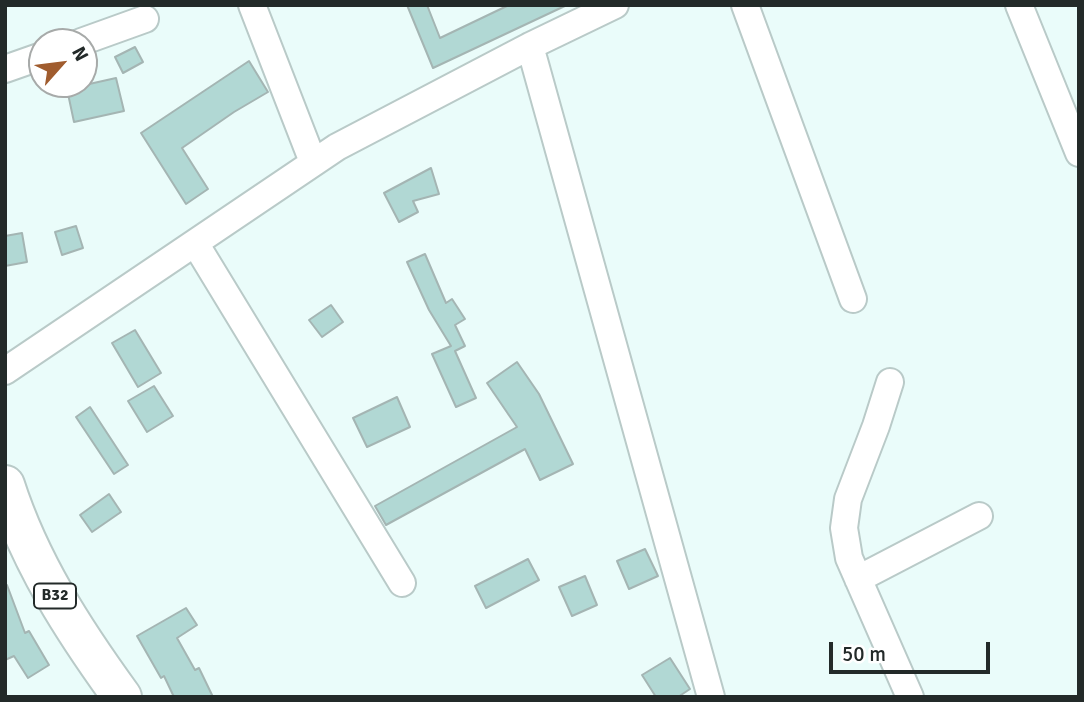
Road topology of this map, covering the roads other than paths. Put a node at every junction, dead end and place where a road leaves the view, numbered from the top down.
1 (253, 5) edge
2 (615, 5) edge
3 (745, 5) edge
4 (1020, 5) edge
5 (145, 19) dead end
6 (98, 36) edge
7 (530, 46) junction
8 (28, 61) edge
9 (5, 69) edge
10 (1079, 153) edge
11 (313, 162) junction
12 (195, 243) junction
13 (853, 299) dead end
14 (5, 371) edge
15 (890, 382) dead end
16 (5, 485) edge
17 (979, 516) dead end
18 (858, 579) junction
19 (402, 583) dead end
20 (122, 697) edge
21 (711, 697) edge
22 (909, 697) edge

1 - 11 street
2 - 7 street
3 - 13 street
4 - 10 street
5 - 6 street
7 - 11 street
7 - 21 street
8 - 9 street
11 - 12 street
12 - 14 street
12 - 19 street
15 - 18 street
16 - 20 highway, B32
17 - 18 street
18 - 22 street

